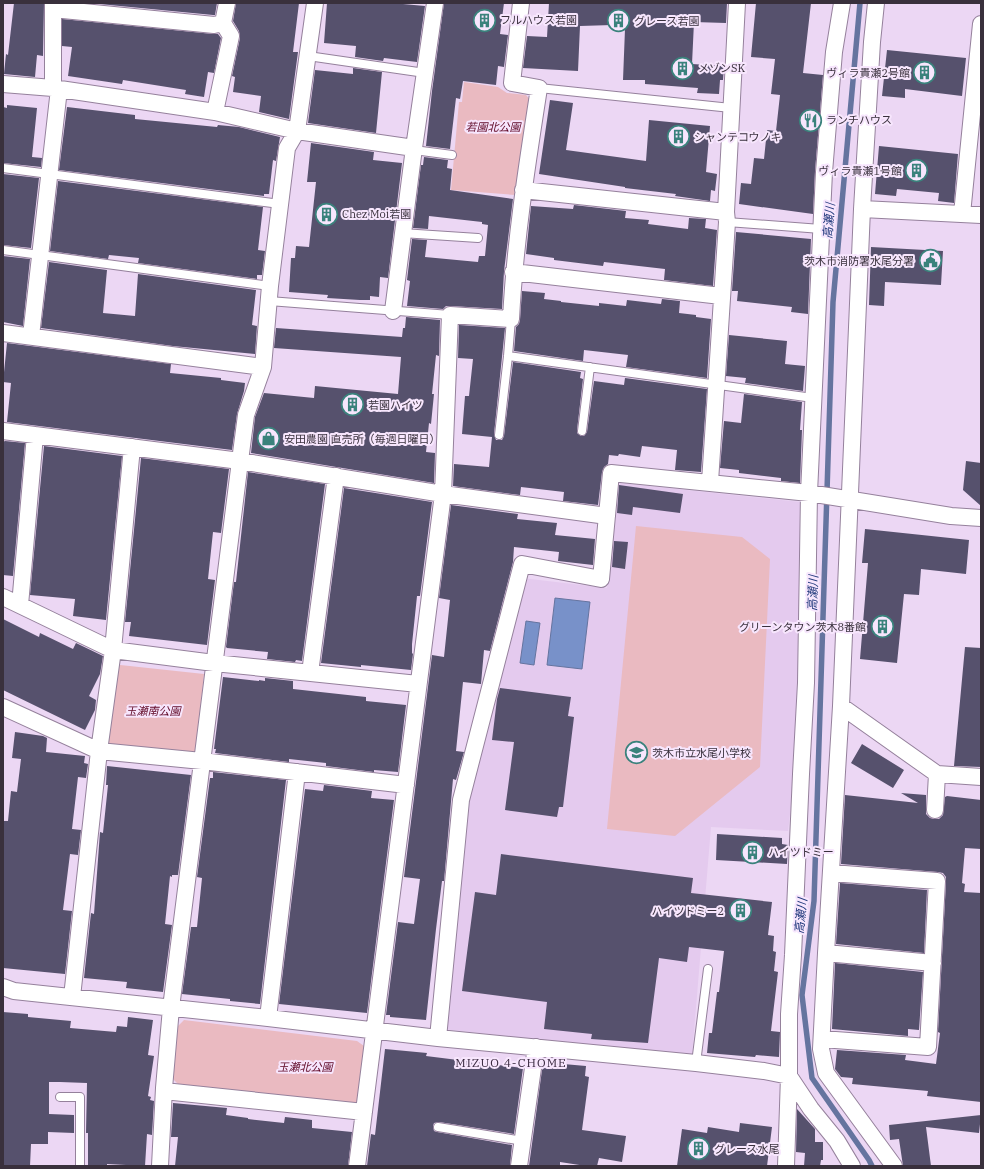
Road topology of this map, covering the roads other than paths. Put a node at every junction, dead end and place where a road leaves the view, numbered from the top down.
1 (227, 3) edge
2 (315, 3) edge
3 (435, 3) edge
4 (521, 3) edge
5 (737, 3) edge
6 (842, 3) edge
7 (876, 3) edge
8 (53, 6) edge
9 (223, 23) junction
10 (981, 24) edge
11 (308, 56) junction
12 (425, 72) junction
13 (3, 84) edge
14 (56, 88) junction
15 (539, 88) junction
16 (731, 108) junction
17 (215, 112) junction
18 (297, 131) junction
19 (414, 149) junction
20 (452, 155) dead end
21 (3, 168) edge
22 (50, 174) junction
23 (523, 190) junction
24 (280, 204) junction
25 (862, 209) junction
26 (962, 214) junction
27 (981, 215) edge
28 (727, 217) junction
29 (821, 228) junction
30 (402, 233) junction
31 (478, 238) dead end
32 (3, 250) edge
33 (40, 255) junction
34 (513, 272) junction
35 (270, 294) junction
36 (721, 296) junction
37 (393, 311) junction
38 (450, 315) junction
39 (511, 318) junction
40 (3, 333) edge
41 (31, 336) junction
42 (508, 356) junction
43 (263, 367) junction
44 (590, 367) junction
45 (716, 384) junction
46 (813, 398) junction
47 (3, 431) edge
48 (582, 431) dead end
49 (35, 435) junction
50 (499, 435) dead end
51 (132, 447) junction
52 (240, 461) junction
53 (336, 476) junction
54 (710, 482) junction
55 (809, 493) junction
56 (443, 494) junction
57 (849, 499) junction
58 (607, 516) junction
59 (981, 518) edge
60 (3, 597) edge
61 (20, 605) junction
62 (113, 650) junction
63 (214, 663) junction
64 (310, 672) junction
65 (418, 684) junction
66 (841, 706) junction
67 (3, 707) edge
68 (99, 751) junction
69 (202, 761) junction
70 (297, 772) junction
71 (937, 774) junction
72 (981, 778) edge
73 (406, 785) junction
74 (935, 810) dead end
75 (831, 873) junction
76 (826, 953) junction
77 (933, 963) junction
78 (708, 970) dead end
79 (3, 987) edge
80 (72, 997) junction
81 (171, 1008) junction
82 (268, 1018) junction
83 (375, 1031) junction
84 (438, 1038) junction
85 (822, 1039) junction
86 (536, 1047) junction
87 (696, 1063) junction
88 (789, 1076) junction
89 (164, 1091) junction
90 (60, 1097) dead end
91 (364, 1112) junction
92 (438, 1127) dead end
93 (523, 1141) junction
94 (80, 1166) edge
95 (160, 1166) edge
96 (357, 1166) edge
97 (520, 1166) edge
98 (786, 1166) edge
99 (852, 1166) edge
100 (894, 1166) edge

1 - 9 street
2 - 11 street
3 - 12 street
4 - 15 street
5 - 16 street
6 - 29 street
7 - 25 street
8 - 9 street
8 - 14 street
9 - 17 street
10 - 26 street
11 - 12 lane
11 - 18 street
12 - 19 street
13 - 14 street
14 - 17 street
14 - 22 street
15 - 16 lane
15 - 23 street
16 - 28 street
17 - 18 street
18 - 19 street
18 - 24 street
19 - 20 lane
19 - 30 street
21 - 22 lane
22 - 24 lane
22 - 33 street
23 - 28 street
23 - 34 street
24 - 35 street
25 - 26 street
25 - 57 street
26 - 27 street
28 - 29 lane
28 - 36 street
29 - 46 street
30 - 31 lane
30 - 37 street
32 - 33 lane
33 - 35 lane
33 - 41 street
34 - 36 street
34 - 39 street
35 - 37 lane
35 - 43 street
36 - 45 street
37 - 38 lane
38 - 39 street
38 - 56 street
39 - 42 lane
40 - 41 street
41 - 43 street
42 - 44 lane
42 - 50 lane
43 - 52 street
44 - 45 lane
44 - 48 lane
45 - 46 lane
45 - 54 street
46 - 55 street
47 - 49 street
49 - 51 street
49 - 61 street
51 - 52 street
51 - 62 street
52 - 53 street
52 - 63 street
53 - 56 street
53 - 64 street
54 - 55 street
54 - 58 street
55 - 57 street
55 - 88 street
56 - 58 street
56 - 65 street
57 - 59 street
57 - 66 street
58 - 84 street
60 - 61 street
61 - 62 street
62 - 63 street
62 - 68 street
63 - 64 street
63 - 69 street
64 - 65 street
65 - 73 street
66 - 71 street
66 - 75 street
67 - 68 street
68 - 69 street
68 - 80 street
69 - 70 street
69 - 81 street
70 - 73 street
70 - 82 street
71 - 72 street
71 - 74 street
73 - 83 street
75 - 76 street
75 - 77 street
76 - 77 street
76 - 85 street
77 - 85 street
78 - 87 lane
79 - 80 street
80 - 81 street
81 - 82 street
81 - 89 street
82 - 83 street
83 - 84 street
83 - 91 street
84 - 86 street
85 - 100 street
86 - 87 street
86 - 93 street
87 - 88 street
88 - 98 street
88 - 99 street
89 - 91 street
89 - 95 street
90 - 94 lane
91 - 96 street
92 - 93 lane
93 - 97 street

